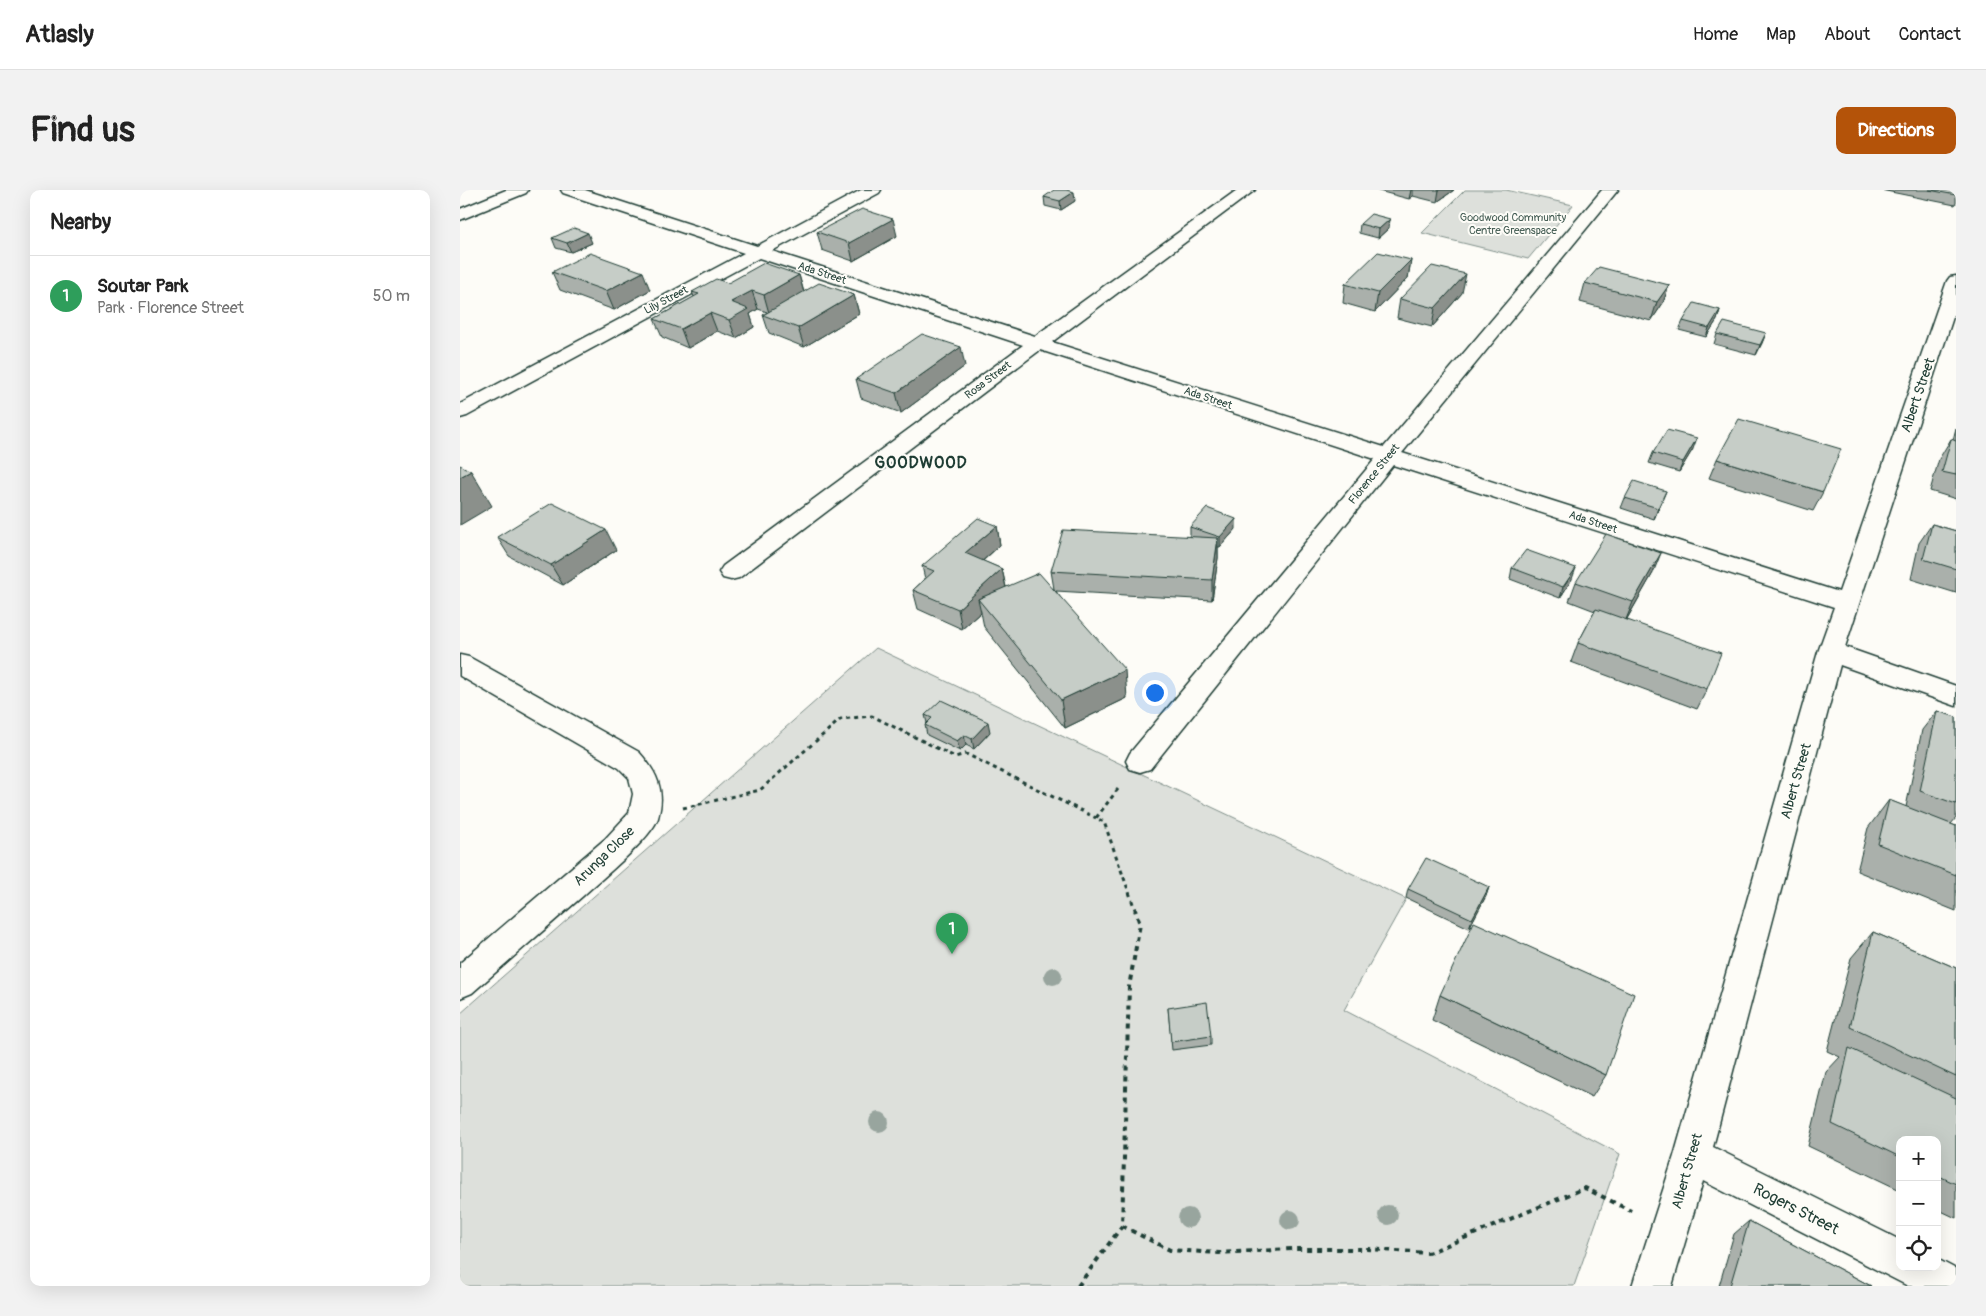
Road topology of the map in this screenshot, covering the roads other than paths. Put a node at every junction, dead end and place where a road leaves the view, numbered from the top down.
1 (520, 190) edge
2 (569, 190) edge
3 (873, 190) edge
4 (1247, 190) edge
5 (1610, 190) edge
6 (460, 215) edge
7 (755, 252) junction
8 (1956, 281) edge
9 (1037, 343) junction
10 (460, 412) edge
11 (1389, 456) junction
12 (730, 572) dead end
13 (1847, 603) junction
14 (1831, 652) junction
15 (460, 664) edge
16 (1956, 696) edge
17 (1140, 760) road end
18 (460, 983) edge
19 (1692, 1156) junction
20 (1896, 1259) edge
21 (1920, 1271) edge
22 (1652, 1286) edge
23 (1949, 1286) edge

1 - 6 street
2 - 7 street, Ada Street
3 - 7 street, Lily Street
4 - 9 street, Rosa Street
5 - 11 street, Florence Street
7 - 9 street, Ada Street
7 - 10 street, Lily Street
8 - 13 street, Albert Street
9 - 11 street, Ada Street
9 - 12 street, Rosa Street
11 - 13 street, Ada Street
11 - 17 street, Florence Street
13 - 14 street, Albert Street
14 - 16 street
14 - 19 street, Albert Street
15 - 18 street, Arunga Close
19 - 20 street, Rogers Street
19 - 22 street, Albert Street
21 - 23 street

